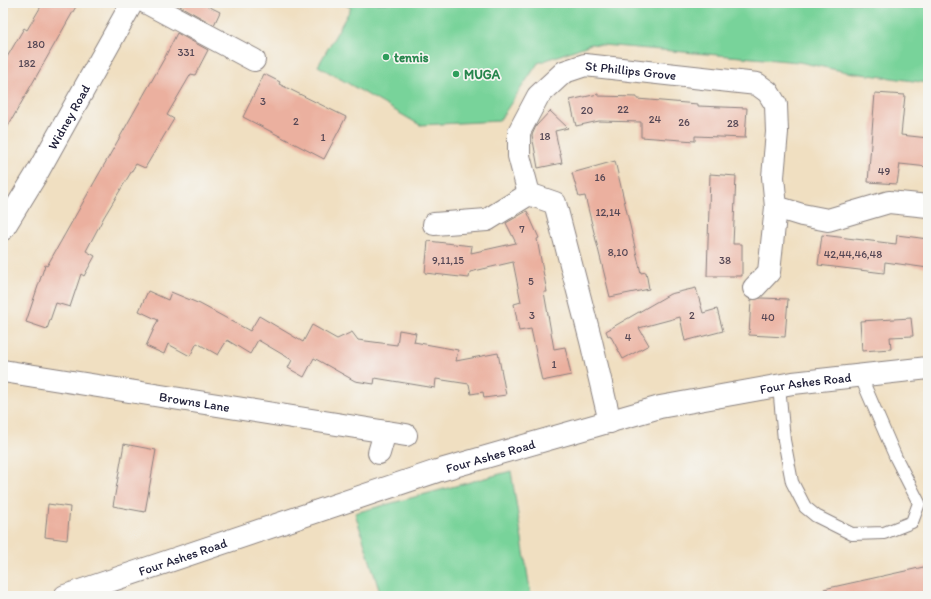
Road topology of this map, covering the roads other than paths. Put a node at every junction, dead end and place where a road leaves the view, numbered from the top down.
1 (132, 3) edge
2 (147, 3) edge
3 (254, 60) dead end
4 (529, 194) junction
5 (928, 206) edge
6 (776, 207) junction
7 (434, 224) dead end
8 (3, 229) edge
9 (754, 288) dead end
10 (928, 368) edge
11 (3, 371) edge
12 (860, 375) junction
13 (779, 386) junction
14 (610, 422) junction
15 (379, 453) dead end
16 (65, 596) edge

1 - 8 street, Widney Road
2 - 3 street
4 - 6 street, St Phillips Grove
4 - 7 street
4 - 14 street
5 - 6 street
6 - 9 street, St Phillips Grove
10 - 12 street, Four Ashes Road
11 - 15 street, Browns Lane
12 - 13 street, Four Ashes Road
12 - 13 lane
13 - 14 street, Four Ashes Road
14 - 16 street, Four Ashes Road

